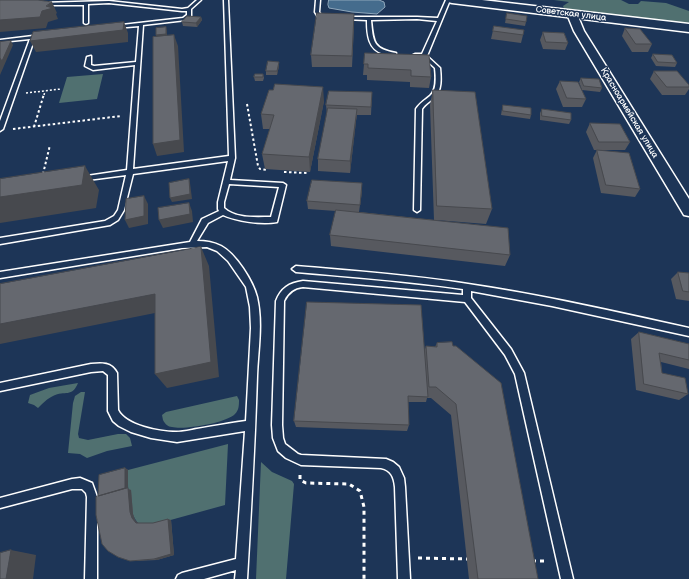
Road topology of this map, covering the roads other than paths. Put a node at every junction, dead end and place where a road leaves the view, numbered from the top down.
1 (199, 0) edge
2 (226, 0) edge
3 (318, 0) edge
4 (455, 0) edge
5 (86, 3) junction
6 (37, 4) edge
7 (189, 9) junction
8 (572, 14) junction
9 (333, 18) edge
10 (340, 18) edge
11 (368, 19) junction
12 (440, 20) junction
13 (86, 23) dead end
14 (141, 24) junction
15 (110, 28) edge
16 (689, 28) edge
17 (41, 36) edge
18 (33, 37) junction
19 (0, 41) edge
20 (402, 55) edge
21 (409, 55) edge
22 (424, 56) junction
23 (89, 58) dead end
24 (139, 63) junction
25 (0, 129) edge
26 (232, 158) junction
27 (130, 172) junction
28 (70, 180) edge
29 (227, 182) junction
30 (417, 210) dead end
31 (689, 211) edge
32 (223, 212) junction
33 (0, 241) edge
34 (192, 244) junction
35 (296, 269) dead end
36 (0, 275) edge
37 (467, 287) junction
38 (467, 299) junction
39 (689, 332) edge
40 (0, 387) edge
41 (250, 424) junction
42 (0, 503) edge
43 (242, 563) junction
44 (91, 579) edge
45 (182, 579) edge
46 (241, 579) edge
47 (404, 579) edge
48 (567, 579) edge

1 - 7 lane
2 - 26 lane
3 - 9 lane
4 - 8 main road, Советская улица
4 - 12 lane
5 - 6 lane
5 - 7 lane
5 - 13 lane
7 - 14 lane
8 - 16 main road, Советская улица
8 - 31 street, Красноармейская улица
10 - 11 lane
11 - 12 lane
11 - 20 lane
12 - 22 lane
14 - 15 lane
14 - 24 lane
17 - 18 lane
18 - 19 lane
18 - 25 lane
21 - 22 lane
22 - 30 lane
23 - 24 lane
24 - 27 lane
26 - 27 lane
26 - 29 lane
27 - 28 lane
27 - 33 lane
29 - 32 lane
29 - 32 lane
32 - 34 lane
34 - 36 lane
34 - 41 lane
35 - 37 lane
37 - 38 lane
37 - 39 lane
38 - 47 lane
38 - 48 lane
40 - 41 lane
41 - 43 lane
42 - 44 lane
43 - 45 lane
43 - 46 lane

